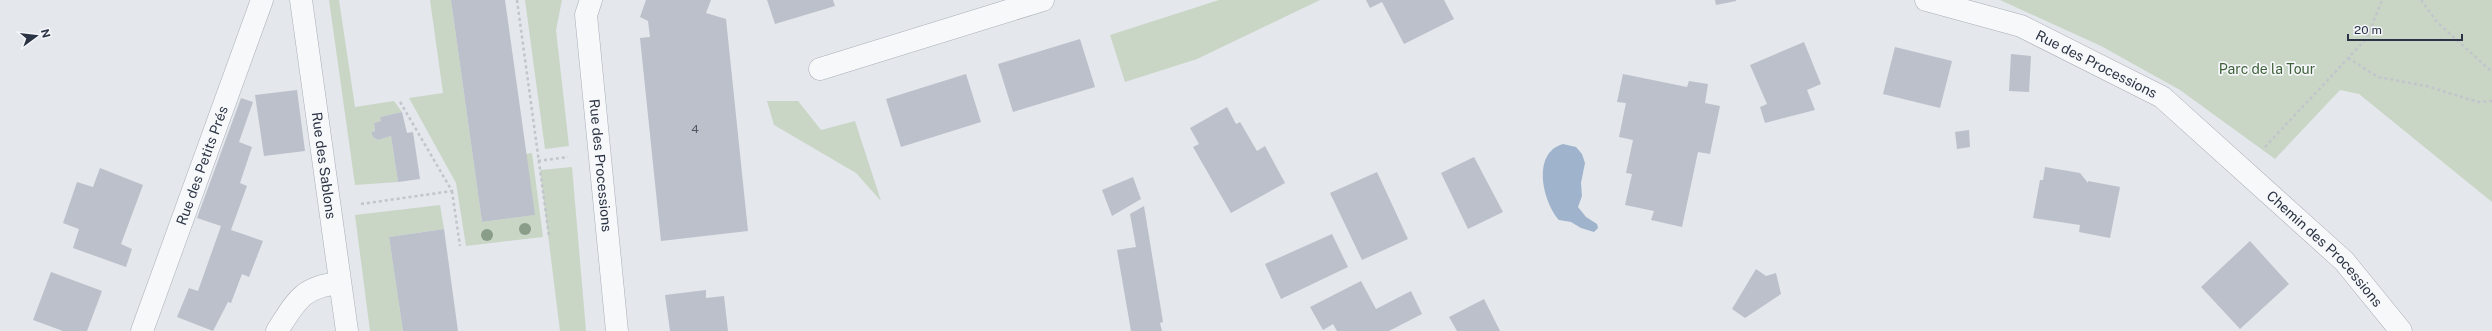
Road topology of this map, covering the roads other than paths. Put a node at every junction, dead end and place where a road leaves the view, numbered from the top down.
1 (262, 0) edge
2 (301, 0) edge
3 (591, 0) edge
4 (1043, 0) edge
5 (1926, 0) edge
6 (820, 68) dead end
7 (2243, 170) joint
8 (339, 283) junction
9 (142, 331) edge
10 (277, 331) edge
11 (347, 331) edge
12 (616, 331) edge
13 (2401, 331) edge

1 - 9 street, Rue des Petits Prés
2 - 8 street, Rue des Sablons
3 - 12 street, Rue des Processions
4 - 6 street
5 - 7 street, Rue des Processions
7 - 13 street, Chemin des Processions
8 - 10 street
8 - 11 street, Rue des Sablons

